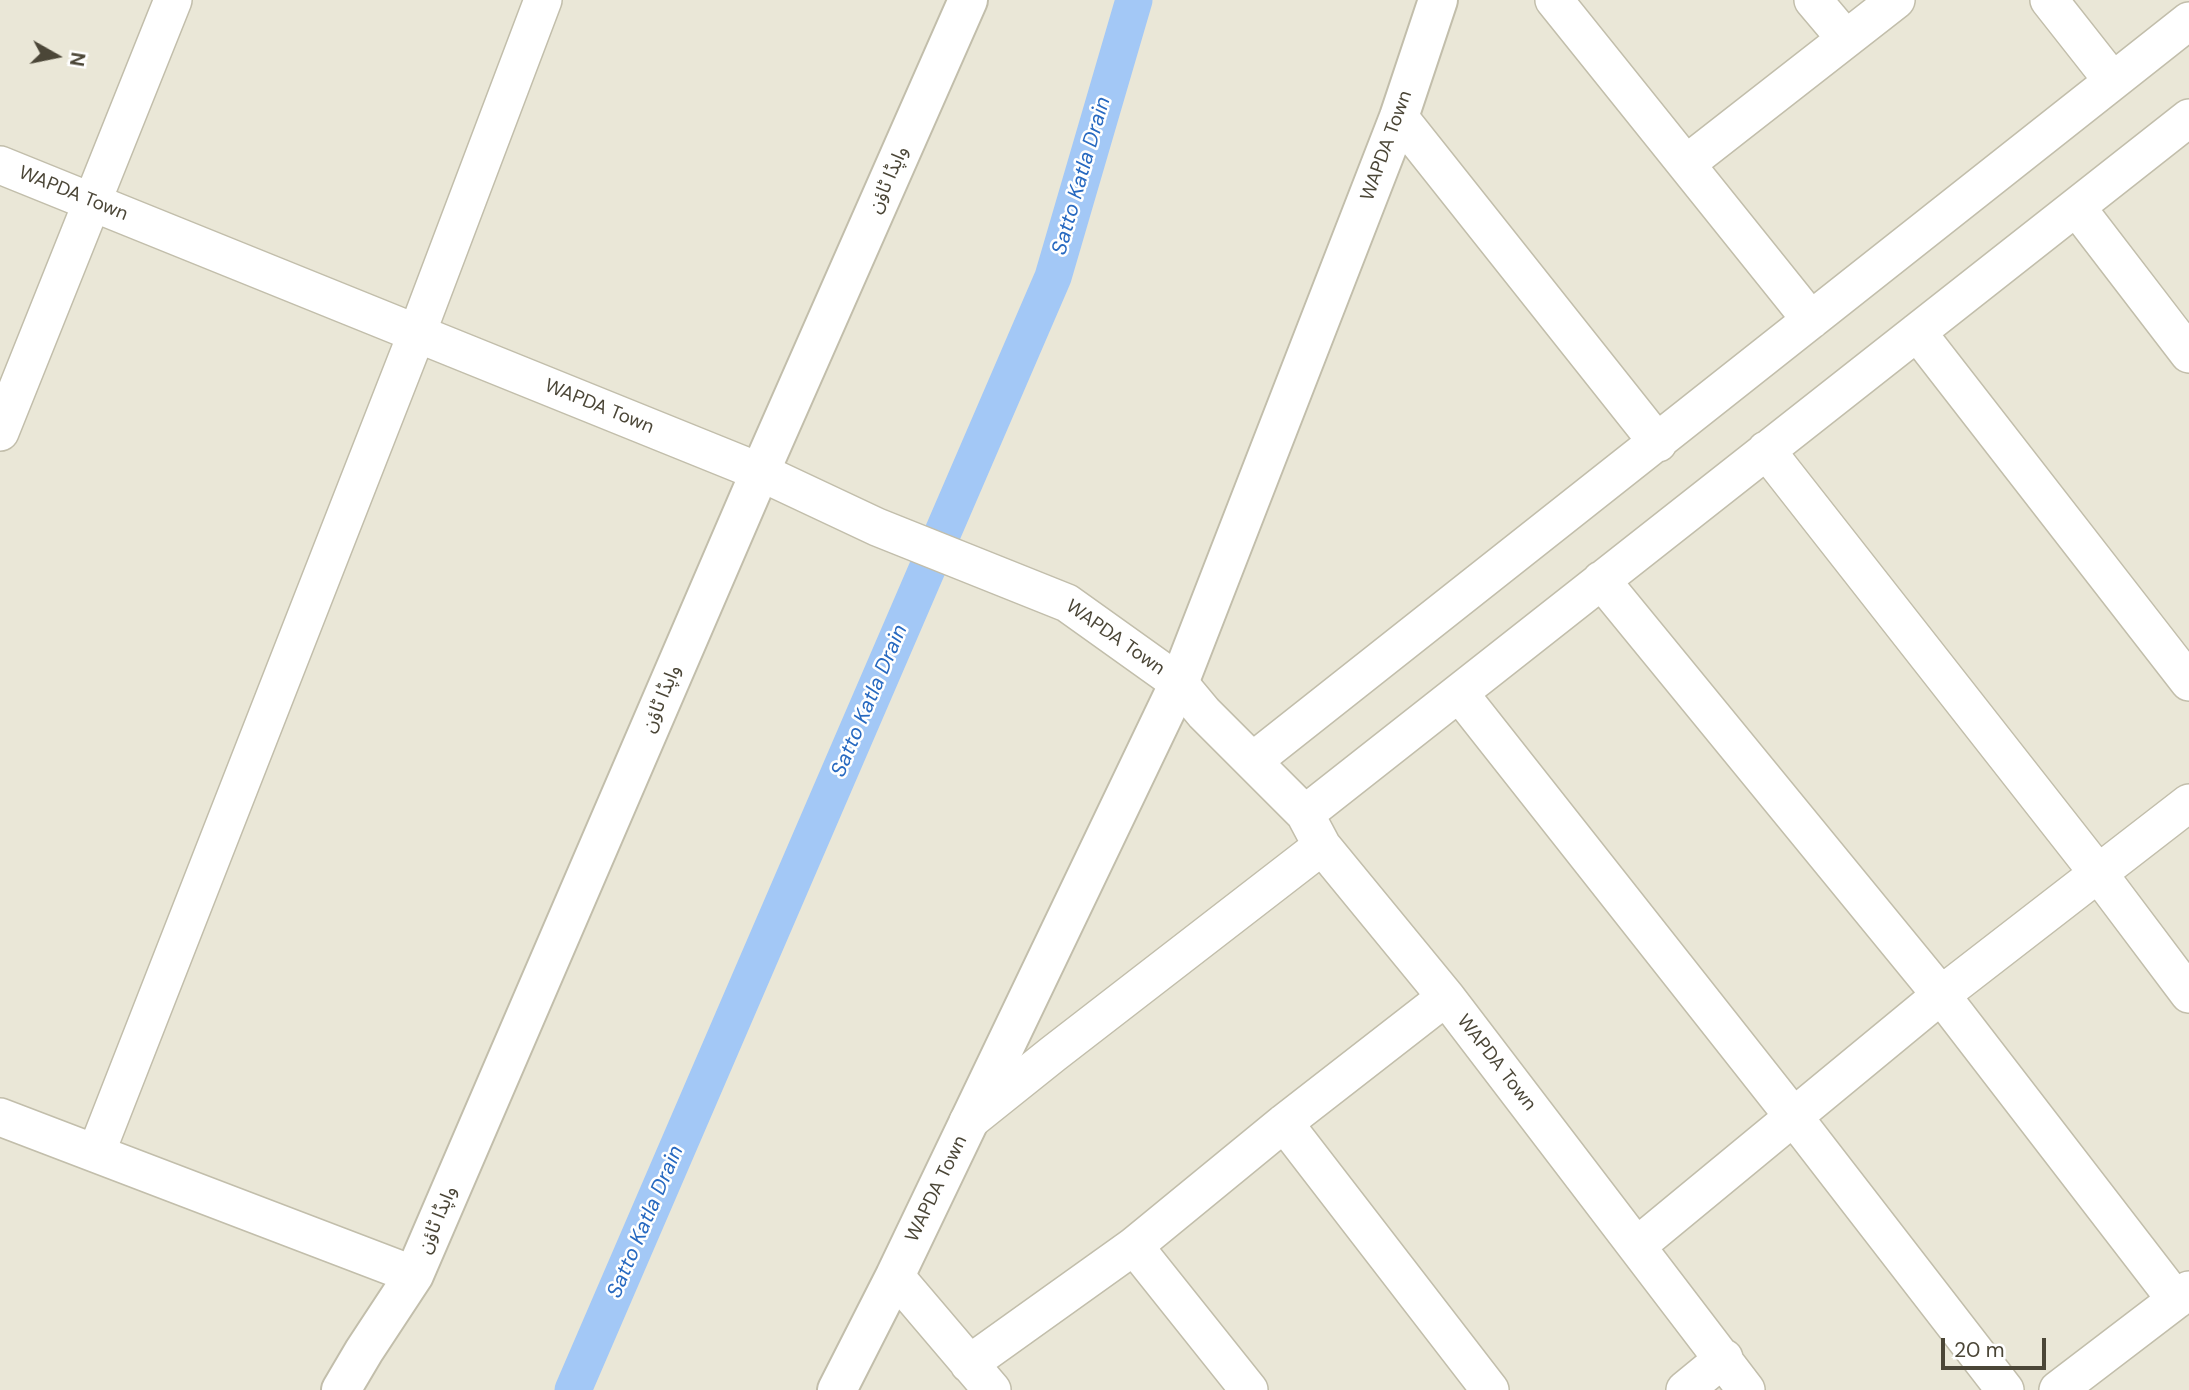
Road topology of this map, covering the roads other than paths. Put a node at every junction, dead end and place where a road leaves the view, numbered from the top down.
1 (173, 0) edge
2 (543, 0) edge
3 (968, 0) edge
4 (1438, 0) edge
5 (1554, 0) edge
6 (1813, 0) edge
7 (1896, 0) edge
8 (2049, 0) edge
9 (2189, 21) edge
10 (1846, 39) junction
11 (2112, 80) junction
12 (1399, 117) junction
13 (2189, 118) edge
14 (1686, 164) junction
15 (0, 165) edge
16 (92, 201) junction
17 (2077, 208) junction
18 (1811, 320) junction
19 (1917, 332) junction
20 (417, 333) junction
21 (2189, 354) edge
22 (0, 432) edge
23 (1658, 443) junction
24 (1766, 450) junction
25 (760, 472) junction
26 (1601, 580) junction
27 (2189, 682) edge
28 (1180, 683) junction
29 (1460, 693) junction
30 (1253, 761) junction
31 (2189, 803) edge
32 (1305, 814) junction
33 (1322, 846) junction
34 (2098, 873) junction
35 (2189, 994) edge
36 (1941, 995) junction
37 (1446, 997) junction
38 (1793, 1116) junction
39 (0, 1117) edge
40 (968, 1122) junction
41 (1284, 1123) junction
42 (96, 1153) junction
43 (1637, 1245) junction
44 (1134, 1246) junction
45 (414, 1276) junction
46 (895, 1276) junction
47 (2183, 1295) edge
48 (1724, 1358) junction
49 (981, 1377) edge
50 (341, 1390) edge
51 (837, 1390) edge
52 (1249, 1390) edge
53 (1490, 1390) edge
54 (1685, 1390) edge
55 (1746, 1390) edge
56 (2004, 1390) edge
57 (2058, 1390) edge

1 - 16 street
2 - 20 street
3 - 25 street, واپڈا ٹاؤن
4 - 12 street, WAPDA Town
5 - 14 street
6 - 10 street
7 - 10 street
8 - 11 street
9 - 11 street
10 - 14 street
11 - 18 street
12 - 23 street
12 - 28 street, WAPDA Town
13 - 17 street
14 - 18 street
15 - 16 street, WAPDA Town
16 - 20 street, WAPDA Town
16 - 22 street
17 - 19 street
17 - 21 street
18 - 23 street
19 - 24 street
19 - 27 street
20 - 25 street, WAPDA Town
20 - 42 street
23 - 30 street
24 - 26 street
24 - 34 street
25 - 28 street, WAPDA Town
25 - 45 street, واپڈا ٹاؤن
26 - 29 street
26 - 36 street
28 - 30 street, WAPDA Town
28 - 40 street, WAPDA Town
29 - 32 street
29 - 38 street
30 - 32 street, WAPDA Town
31 - 34 street
32 - 33 street, WAPDA Town
33 - 37 street, WAPDA Town
33 - 40 street
34 - 35 street
34 - 36 street
36 - 38 street
36 - 47 street
37 - 41 street
37 - 43 street, WAPDA Town
38 - 43 street
38 - 56 street
39 - 42 street
40 - 46 street, WAPDA Town
41 - 44 street
41 - 53 street
42 - 45 street
43 - 48 street, WAPDA Town
44 - 49 street
44 - 52 street
45 - 50 street, واپڈا ٹاؤن
46 - 49 street
46 - 51 street, WAPDA Town
47 - 57 street
48 - 54 street
48 - 55 street, WAPDA Town

